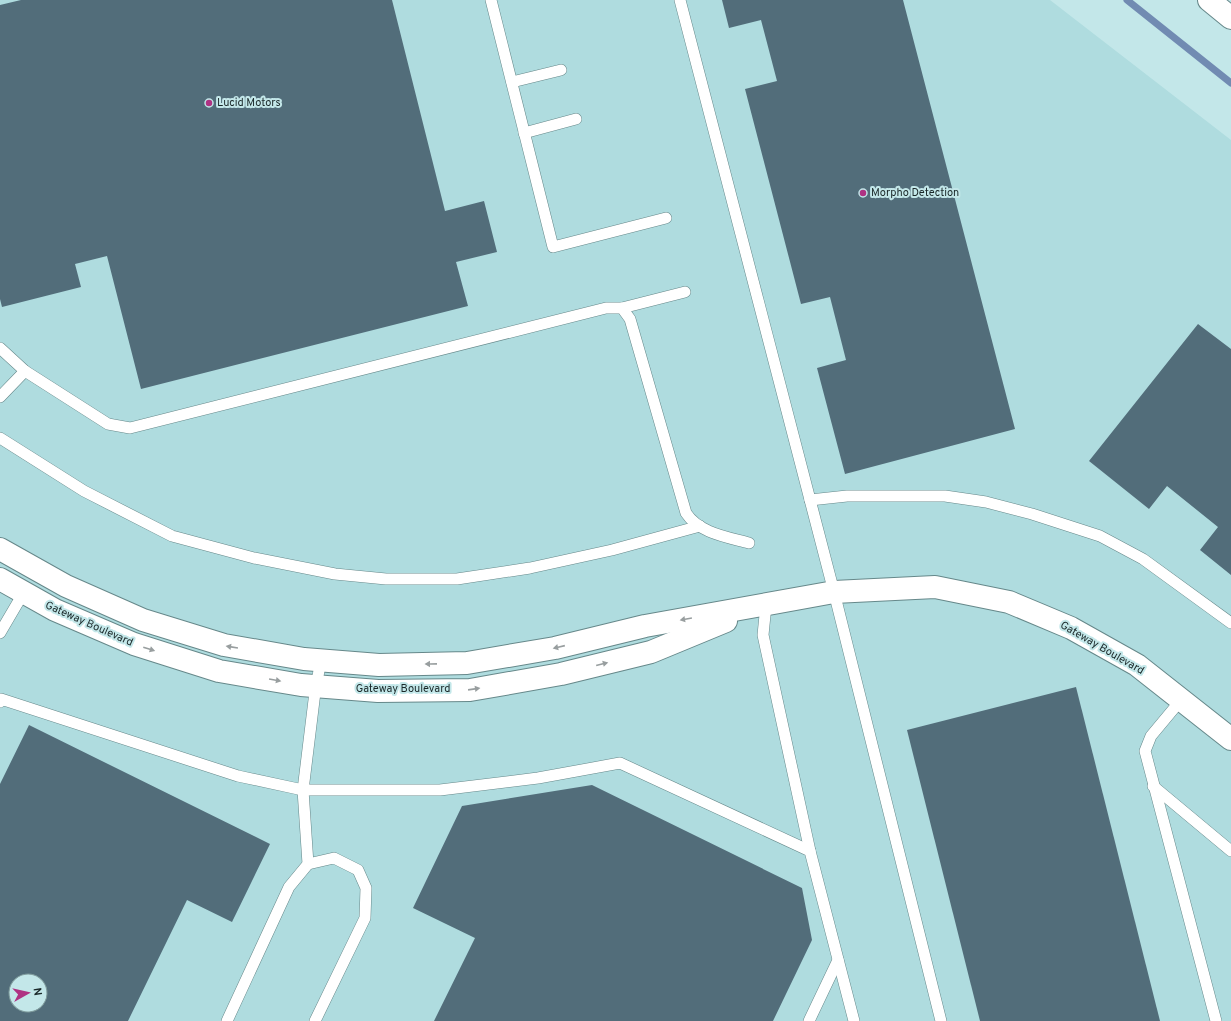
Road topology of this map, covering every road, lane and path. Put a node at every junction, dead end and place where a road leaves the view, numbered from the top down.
1 (491, 0) edge
2 (680, 0) edge
3 (1209, 0) edge
4 (1231, 18) edge
5 (561, 70) dead end
6 (512, 82) junction
7 (576, 119) dead end
8 (524, 132) junction
9 (666, 218) dead end
10 (685, 292) dead end
11 (622, 308) junction
12 (0, 348) edge
13 (25, 370) junction
14 (0, 397) edge
15 (0, 438) edge
16 (810, 500) junction
17 (700, 526) junction
18 (749, 543) dead end
19 (0, 549) edge
20 (0, 579) edge
21 (24, 592) junction
22 (834, 592) junction
23 (766, 605) junction
24 (1231, 623) edge
25 (0, 633) edge
26 (320, 660) junction
27 (316, 686) junction
28 (0, 700) edge
29 (1181, 700) junction
30 (1231, 739) edge
31 (1153, 786) junction
32 (302, 790) junction
33 (810, 851) junction
34 (1231, 851) edge
35 (308, 864) junction
36 (838, 960) junction
37 (227, 1021) edge
38 (315, 1021) edge
39 (809, 1021) edge
40 (854, 1021) edge
41 (941, 1021) edge
42 (1216, 1021) edge

1 - 6 lane
2 - 16 lane
3 - 4 main road
5 - 6 lane
6 - 8 lane
7 - 8 lane
8 - 9 lane
10 - 11 lane
11 - 13 lane
11 - 17 lane
12 - 13 lane
13 - 14 lane
15 - 17 lane
16 - 22 lane
16 - 24 lane
17 - 18 lane
26 -> 19 main road, Gateway Boulevard
20 - 21 main road, Gateway Boulevard
21 - 25 lane
21 -> 27 main road, Gateway Boulevard
22 - 23 main road, Gateway Boulevard
22 - 29 main road, Gateway Boulevard
22 - 41 lane
23 -> 26 main road, Gateway Boulevard
27 -> 23 main road, Gateway Boulevard
23 - 33 lane
26 - 27 lane
27 - 32 lane
28 - 32 lane
29 - 30 main road, Gateway Boulevard
29 - 31 lane
31 - 34 lane
31 - 42 lane
32 - 33 lane
32 - 35 lane
33 - 36 lane
35 - 37 lane
35 - 38 lane
36 - 39 lane
36 - 40 lane

